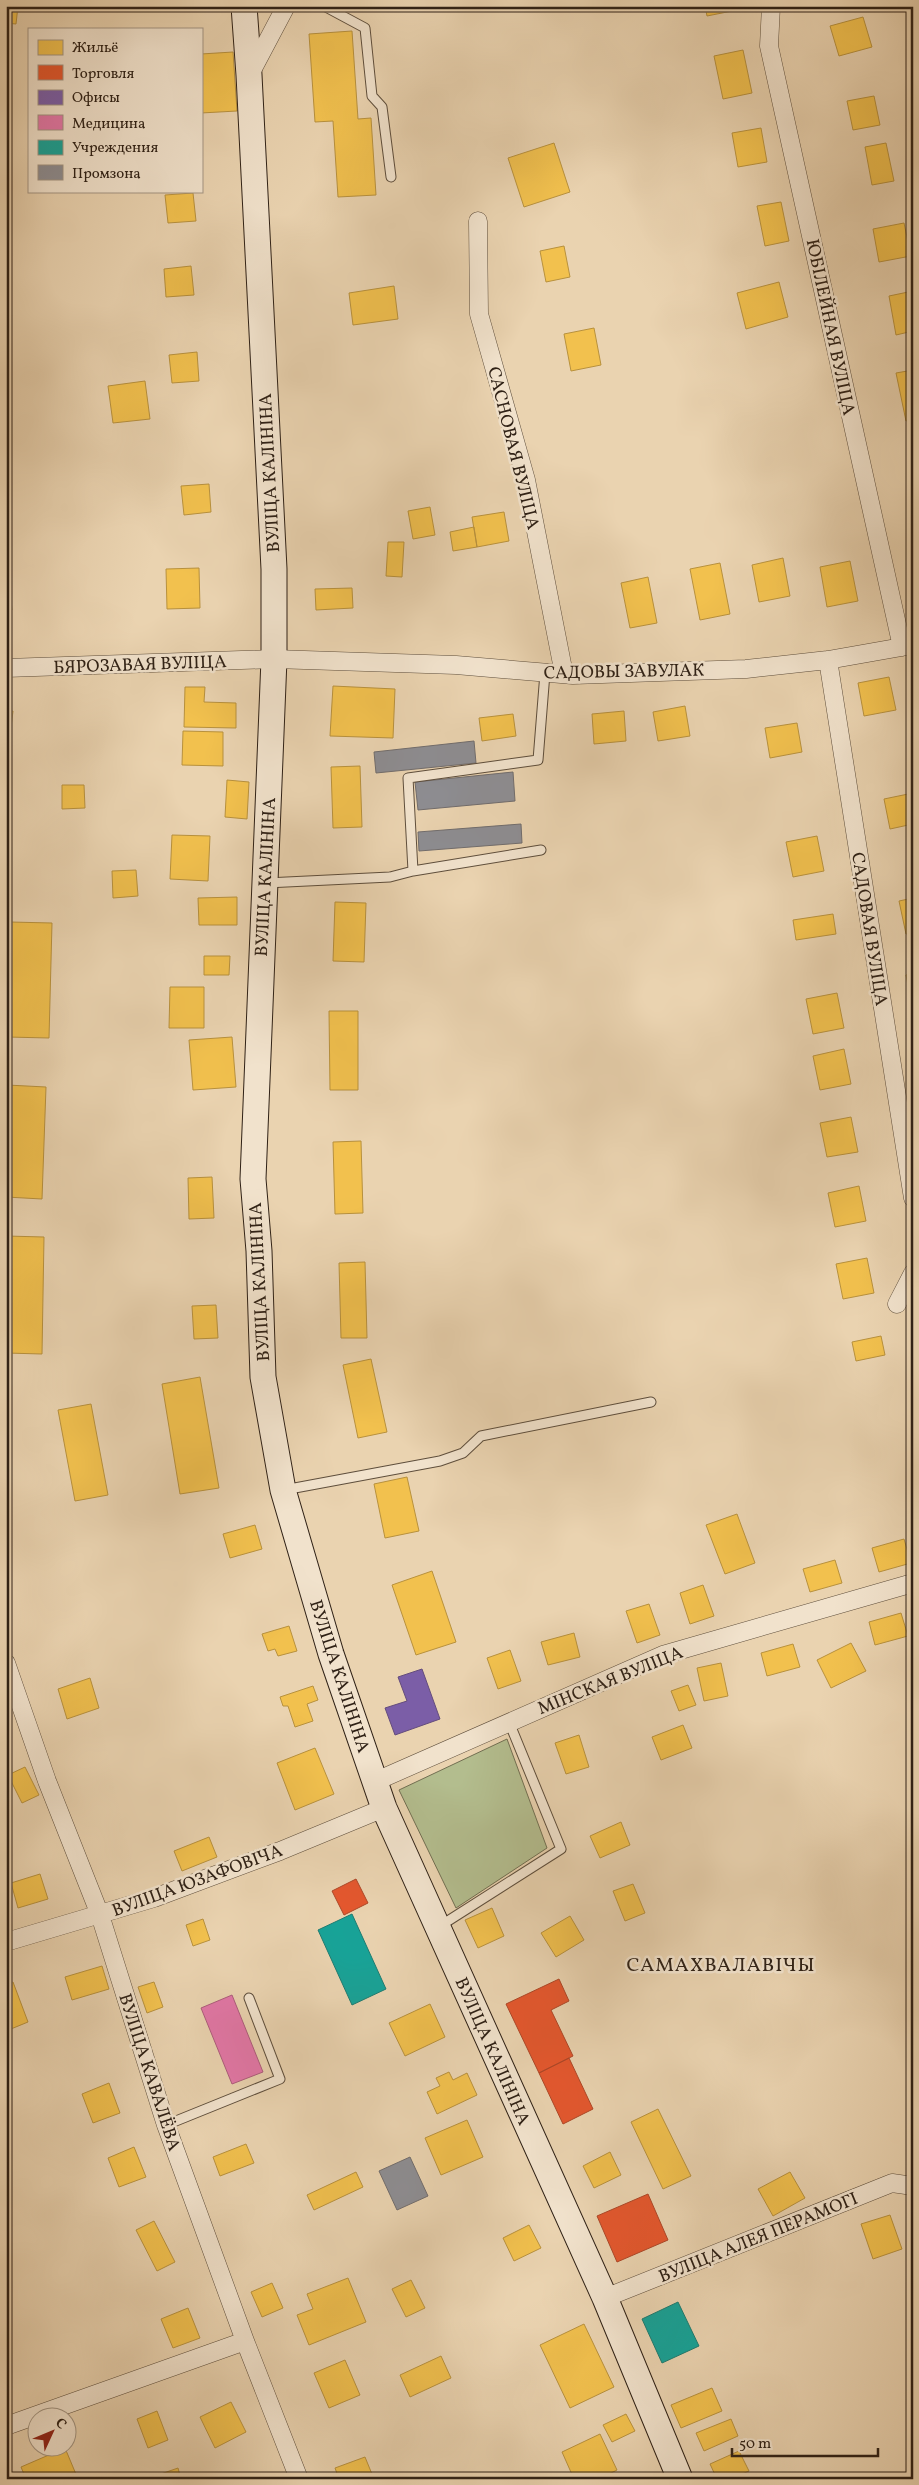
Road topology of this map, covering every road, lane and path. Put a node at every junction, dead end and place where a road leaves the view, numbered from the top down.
1 (244, 6) edge
2 (286, 6) edge
3 (324, 6) edge
4 (771, 6) edge
5 (250, 75) junction
6 (391, 177) dead end
7 (478, 221) dead end
8 (907, 646) edge
9 (274, 659) junction
10 (828, 660) junction
11 (6, 668) edge
12 (545, 673) junction
13 (564, 674) junction
14 (541, 850) dead end
15 (413, 871) junction
16 (266, 883) junction
17 (913, 1198) edge
18 (913, 1273) edge
19 (898, 1304) dead end
20 (651, 1402) dead end
21 (283, 1490) junction
22 (913, 1583) edge
23 (6, 1663) edge
24 (508, 1722) junction
25 (374, 1782) junction
26 (384, 1808) junction
27 (100, 1914) junction
28 (437, 1927) junction
29 (6, 1942) edge
30 (249, 1998) dead end
31 (166, 2124) junction
32 (913, 2186) edge
33 (605, 2298) junction
34 (245, 2341) junction
35 (6, 2426) edge
36 (299, 2479) edge
37 (680, 2479) edge

1 - 5 street, ВУЛІЦА КАЛІНІНА
2 - 5 street
3 - 6 lane
4 - 8 street, ЮБІЛЕЙНАЯ ВУЛІЦА
5 - 9 street, ВУЛІЦА КАЛІНІНА
7 - 13 street, САСНОВАЯ ВУЛІЦА
8 - 10 street, САДОВЫ ЗАВУЛАК
9 - 11 street, БЯРОЗАВАЯ ВУЛІЦА
9 - 12 street, САДОВЫ ЗАВУЛАК
9 - 16 street, ВУЛІЦА КАЛІНІНА
10 - 13 street, САДОВЫ ЗАВУЛАК
10 - 17 street, САДОВАЯ ВУЛІЦА
12 - 13 street, САДОВЫ ЗАВУЛАК
12 - 15 lane
14 - 15 lane
15 - 16 lane
16 - 21 street, ВУЛІЦА КАЛІНІНА
18 - 19 street
20 - 21 lane
21 - 25 street, ВУЛІЦА КАЛІНІНА
22 - 24 street, МІНСКАЯ ВУЛІЦА
23 - 27 street, ВУЛІЦА КАВАЛЁВА
24 - 25 street, МІНСКАЯ ВУЛІЦА
24 - 28 lane
25 - 26 street, ВУЛІЦА КАЛІНІНА
26 - 27 street, ВУЛІЦА ЮЗАФОВІЧА
26 - 28 street, ВУЛІЦА КАЛІНІНА
27 - 29 street, ВУЛІЦА ЮЗАФОВІЧА
27 - 31 street, ВУЛІЦА КАВАЛЁВА
28 - 33 street, ВУЛІЦА КАЛІНІНА
30 - 31 lane
31 - 34 street, ВУЛІЦА КАВАЛЁВА
32 - 33 street, ВУЛІЦА АЛЕЯ ПЕРАМОГІ
33 - 37 street, ВУЛІЦА КАЛІНІНА
34 - 35 street
34 - 36 street, ВУЛІЦА КАВАЛЁВА

